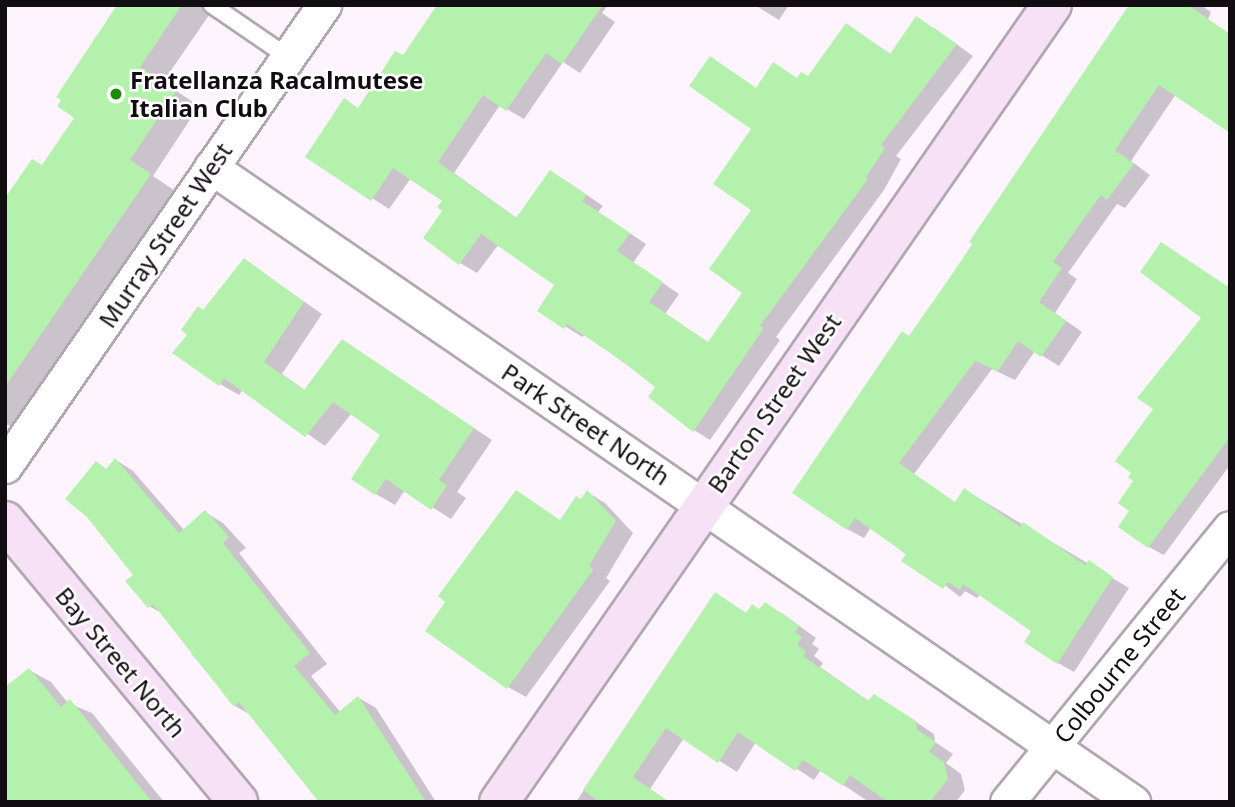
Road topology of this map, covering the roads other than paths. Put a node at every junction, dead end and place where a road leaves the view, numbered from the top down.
1 (212, 5) edge
2 (324, 5) edge
3 (1052, 5) edge
4 (288, 57) junction
5 (211, 167) junction
6 (5, 466) edge
7 (704, 504) junction
8 (5, 521) edge
9 (1230, 527) edge
10 (1052, 746) junction
11 (238, 802) edge
12 (499, 802) edge
13 (1007, 802) edge
14 (1133, 802) edge

1 - 4 lane
2 - 4 street, Murray Street West
3 - 7 street, Barton Street West
4 - 5 street, Murray Street West
5 - 6 street, Murray Street West
5 - 7 street, Park Street North
7 - 10 street, Park Street North
7 - 12 street, Barton Street West
8 - 11 street, Bay Street North
9 - 10 street, Colbourne Street
10 - 13 street, Colbourne Street
10 - 14 street, Park Street North

